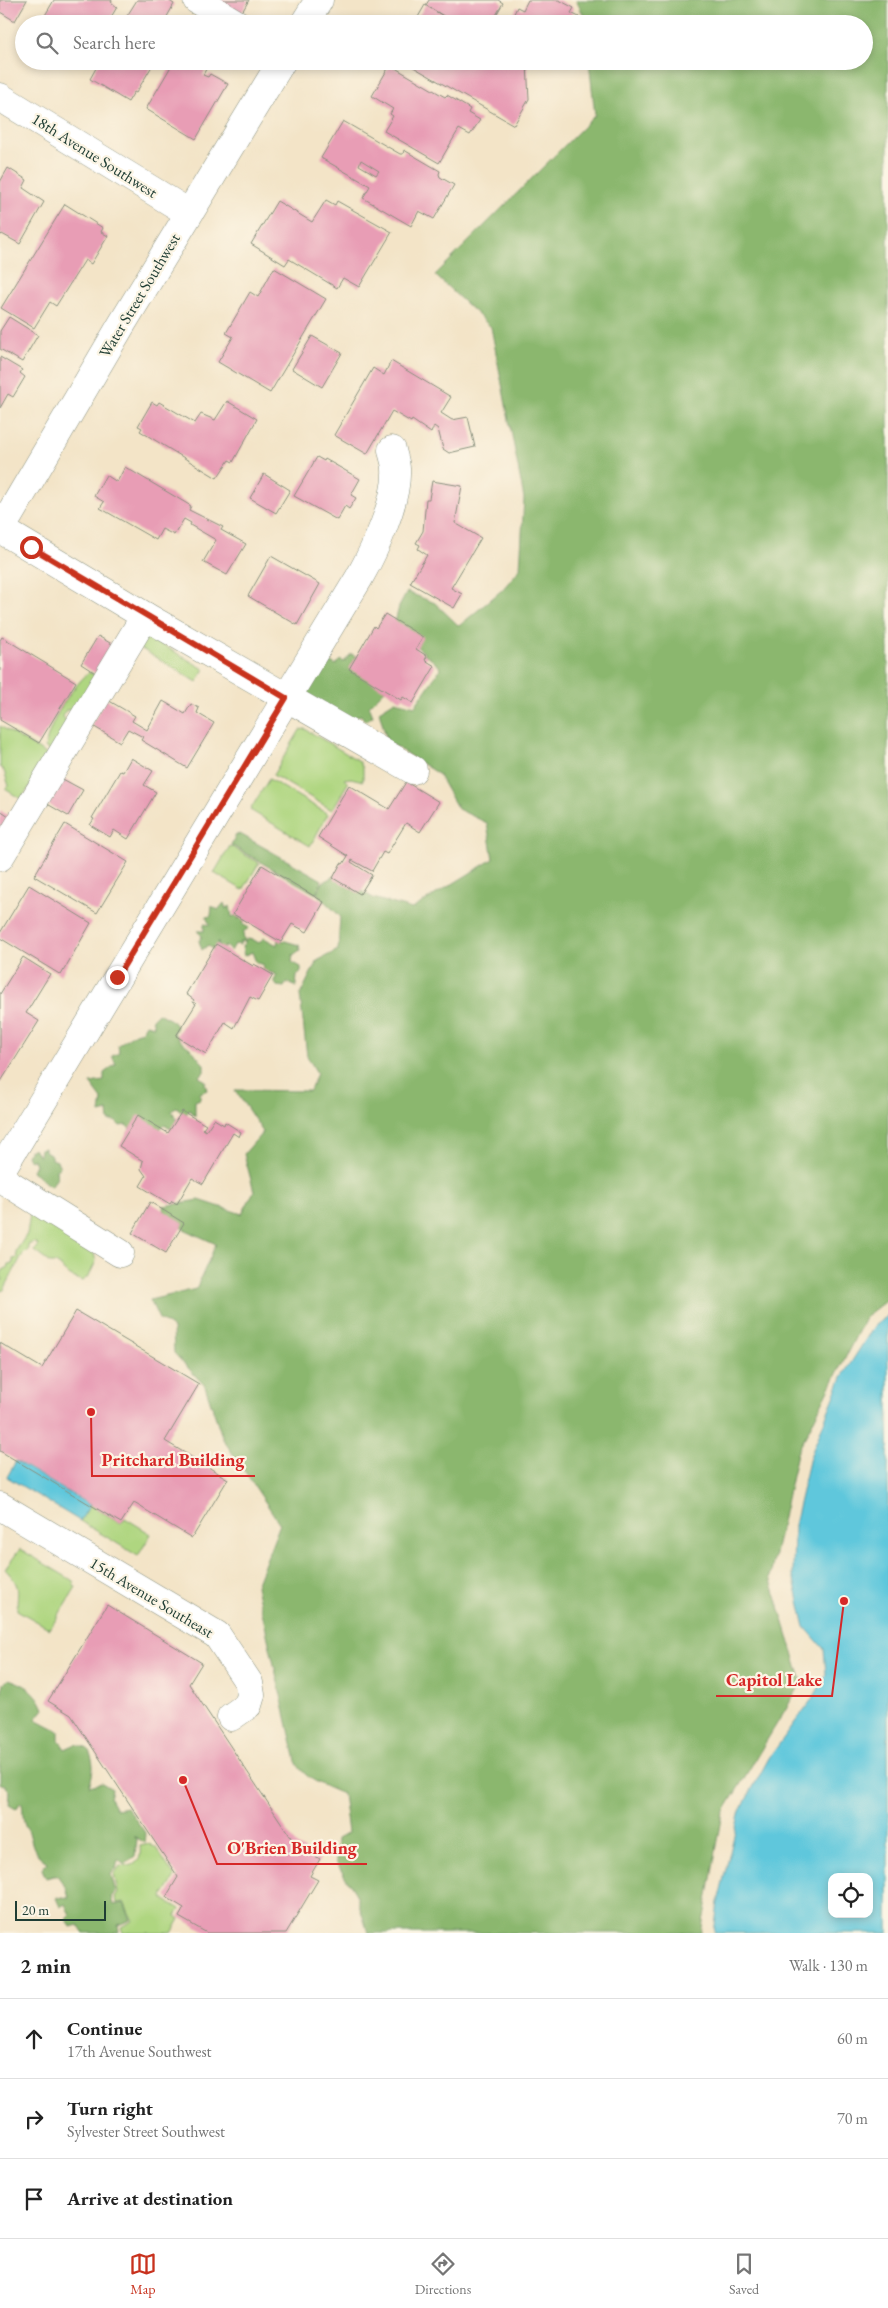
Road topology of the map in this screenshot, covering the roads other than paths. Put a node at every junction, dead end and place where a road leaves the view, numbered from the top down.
1 (197, 0) edge
2 (319, 0) edge
3 (222, 15) edge
4 (310, 15) edge
5 (276, 70) edge
6 (0, 97) edge
7 (189, 213) junction
8 (392, 450) dead end
9 (0, 530) edge
10 (145, 616) junction
11 (286, 698) junction
12 (413, 770) dead end
13 (0, 857) edge
14 (0, 1172) edge
15 (0, 1178) edge
16 (120, 1254) dead end
17 (0, 1506) edge
18 (231, 1717) dead end

1 - 3 street
2 - 4 street
5 - 7 street, Water Street Southwest
6 - 7 street, 18th Avenue Southwest
7 - 9 street, Water Street Southwest
8 - 11 street
9 - 10 street
10 - 11 street
10 - 13 street
11 - 12 street
11 - 14 street
15 - 16 street
17 - 18 street, 15th Avenue Southeast

